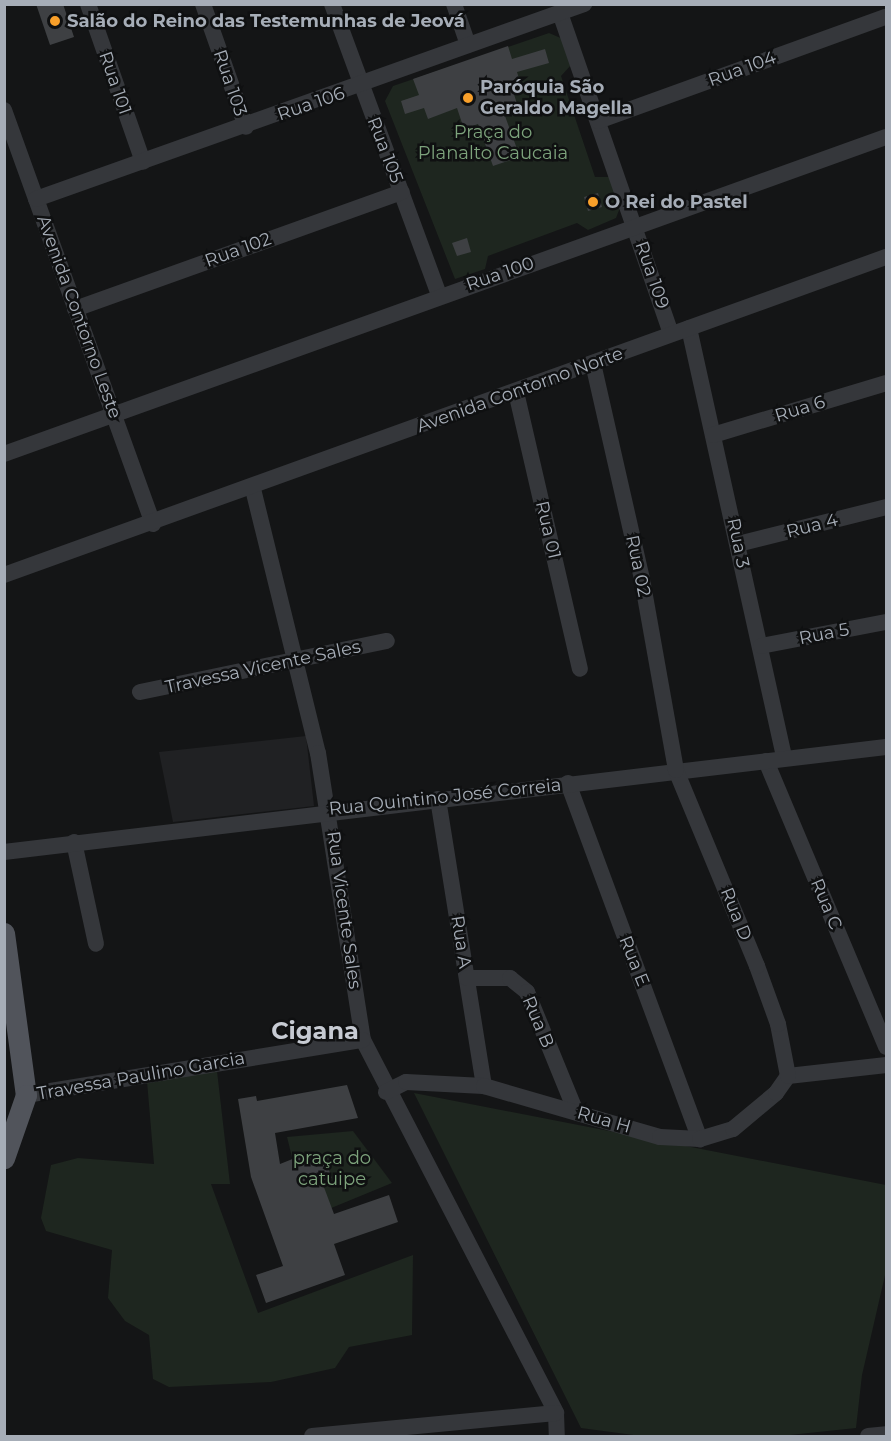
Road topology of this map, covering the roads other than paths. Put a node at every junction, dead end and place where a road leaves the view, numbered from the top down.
1 (88, 4) edge
2 (203, 4) edge
3 (332, 4) edge
4 (454, 4) edge
5 (570, 8) edge
6 (886, 17) edge
7 (468, 45) junction
8 (361, 86) junction
9 (4, 110) edge
10 (598, 121) junction
11 (246, 127) junction
12 (886, 137) edge
13 (142, 162) junction
14 (402, 192) junction
15 (36, 200) junction
16 (636, 228) junction
17 (886, 257) edge
18 (439, 295) junction
19 (75, 309) junction
20 (689, 328) junction
21 (671, 333) junction
22 (592, 363) junction
23 (886, 383) edge
24 (516, 392) junction
25 (114, 415) junction
26 (713, 435) junction
27 (4, 454) edge
28 (253, 489) junction
29 (886, 507) edge
30 (153, 524) junction
31 (738, 544) junction
32 (4, 575) edge
33 (886, 622) edge
34 (387, 641) dead end
35 (761, 646) junction
36 (295, 662) junction
37 (580, 669) dead end
38 (140, 692) dead end
39 (884, 752) edge
40 (784, 758) junction
41 (766, 761) junction
42 (676, 770) junction
43 (568, 783) junction
44 (438, 799) junction
45 (329, 809) junction
46 (74, 842) junction
47 (4, 852) edge
48 (4, 933) edge
49 (96, 944) dead end
50 (467, 978) junction
51 (12, 1031) edge
52 (363, 1040) junction
53 (886, 1047) edge
54 (886, 1065) edge
55 (788, 1069) junction
56 (484, 1086) junction
57 (386, 1092) junction
58 (26, 1095) junction
59 (576, 1112) junction
60 (700, 1139) junction
61 (4, 1158) edge
62 (556, 1413) junction
63 (886, 1434) edge
64 (312, 1437) edge
65 (557, 1437) edge
66 (868, 1437) edge

1 - 13 street, Rua 101
2 - 11 street, Rua 103
3 - 8 street, Rua 105
4 - 7 street
5 - 7 street, Rua 106
5 - 10 street, Rua 109
6 - 10 street, Rua 104
7 - 8 street, Rua 106
8 - 11 street, Rua 106
8 - 14 street, Rua 105
9 - 15 street, Avenida Contorno Leste
10 - 16 street, Rua 109
11 - 13 street, Rua 106
12 - 16 street, Rua 100
13 - 15 street, Rua 106
14 - 18 street, Rua 105
14 - 19 street, Rua 102
15 - 19 street, Avenida Contorno Leste
16 - 18 street, Rua 100
16 - 21 street, Rua 109
17 - 20 street, Avenida Contorno Norte
18 - 25 street, Rua 100
19 - 25 street, Avenida Contorno Leste
20 - 21 street, Avenida Contorno Norte
20 - 26 street, Rua 3
21 - 22 street, Avenida Contorno Norte
22 - 24 street, Avenida Contorno Norte
22 - 42 street, Rua 02
23 - 26 street, Rua 6
24 - 28 street, Avenida Contorno Norte
24 - 37 street, Rua 01
25 - 27 street, Rua 100
25 - 30 street, Avenida Contorno Leste
26 - 31 street, Rua 3
28 - 30 street, Avenida Contorno Norte
28 - 36 street, Rua Vicente Sales
29 - 31 street, Rua 4
30 - 32 street, Avenida Contorno Norte
31 - 35 street, Rua 3
33 - 35 street, Rua 5
34 - 36 street, Travessa Vicente Sales
35 - 40 street, Rua 3
36 - 38 street, Travessa Vicente Sales
36 - 45 street, Rua Vicente Sales
39 - 40 street, Rua Quintino José Correia
40 - 41 street, Rua Quintino José Correia
41 - 42 street, Rua Quintino José Correia
41 - 53 street, Rua C
42 - 43 street, Rua Quintino José Correia
42 - 55 street, Rua D
43 - 44 street, Rua Quintino José Correia
43 - 60 street, Rua E
44 - 45 street, Rua Quintino José Correia
44 - 50 street, Rua A
45 - 46 street, Rua Quintino José Correia
45 - 52 street, Rua Vicente Sales
46 - 47 street, Rua Quintino José Correia
46 - 49 street
48 - 51 main road
50 - 56 street, Rua A
50 - 59 street, Rua B
51 - 58 main road
52 - 57 street, Rua Vicente Sales
52 - 58 street, Travessa Paulino Garcia
54 - 55 street
55 - 60 street, Rua H
56 - 57 street, Rua H
56 - 59 street, Rua H
57 - 62 street, Rua Vicente Sales
58 - 61 main road
59 - 60 street, Rua H
62 - 64 street
62 - 65 street, Rua Vicente Sales
63 - 66 street

